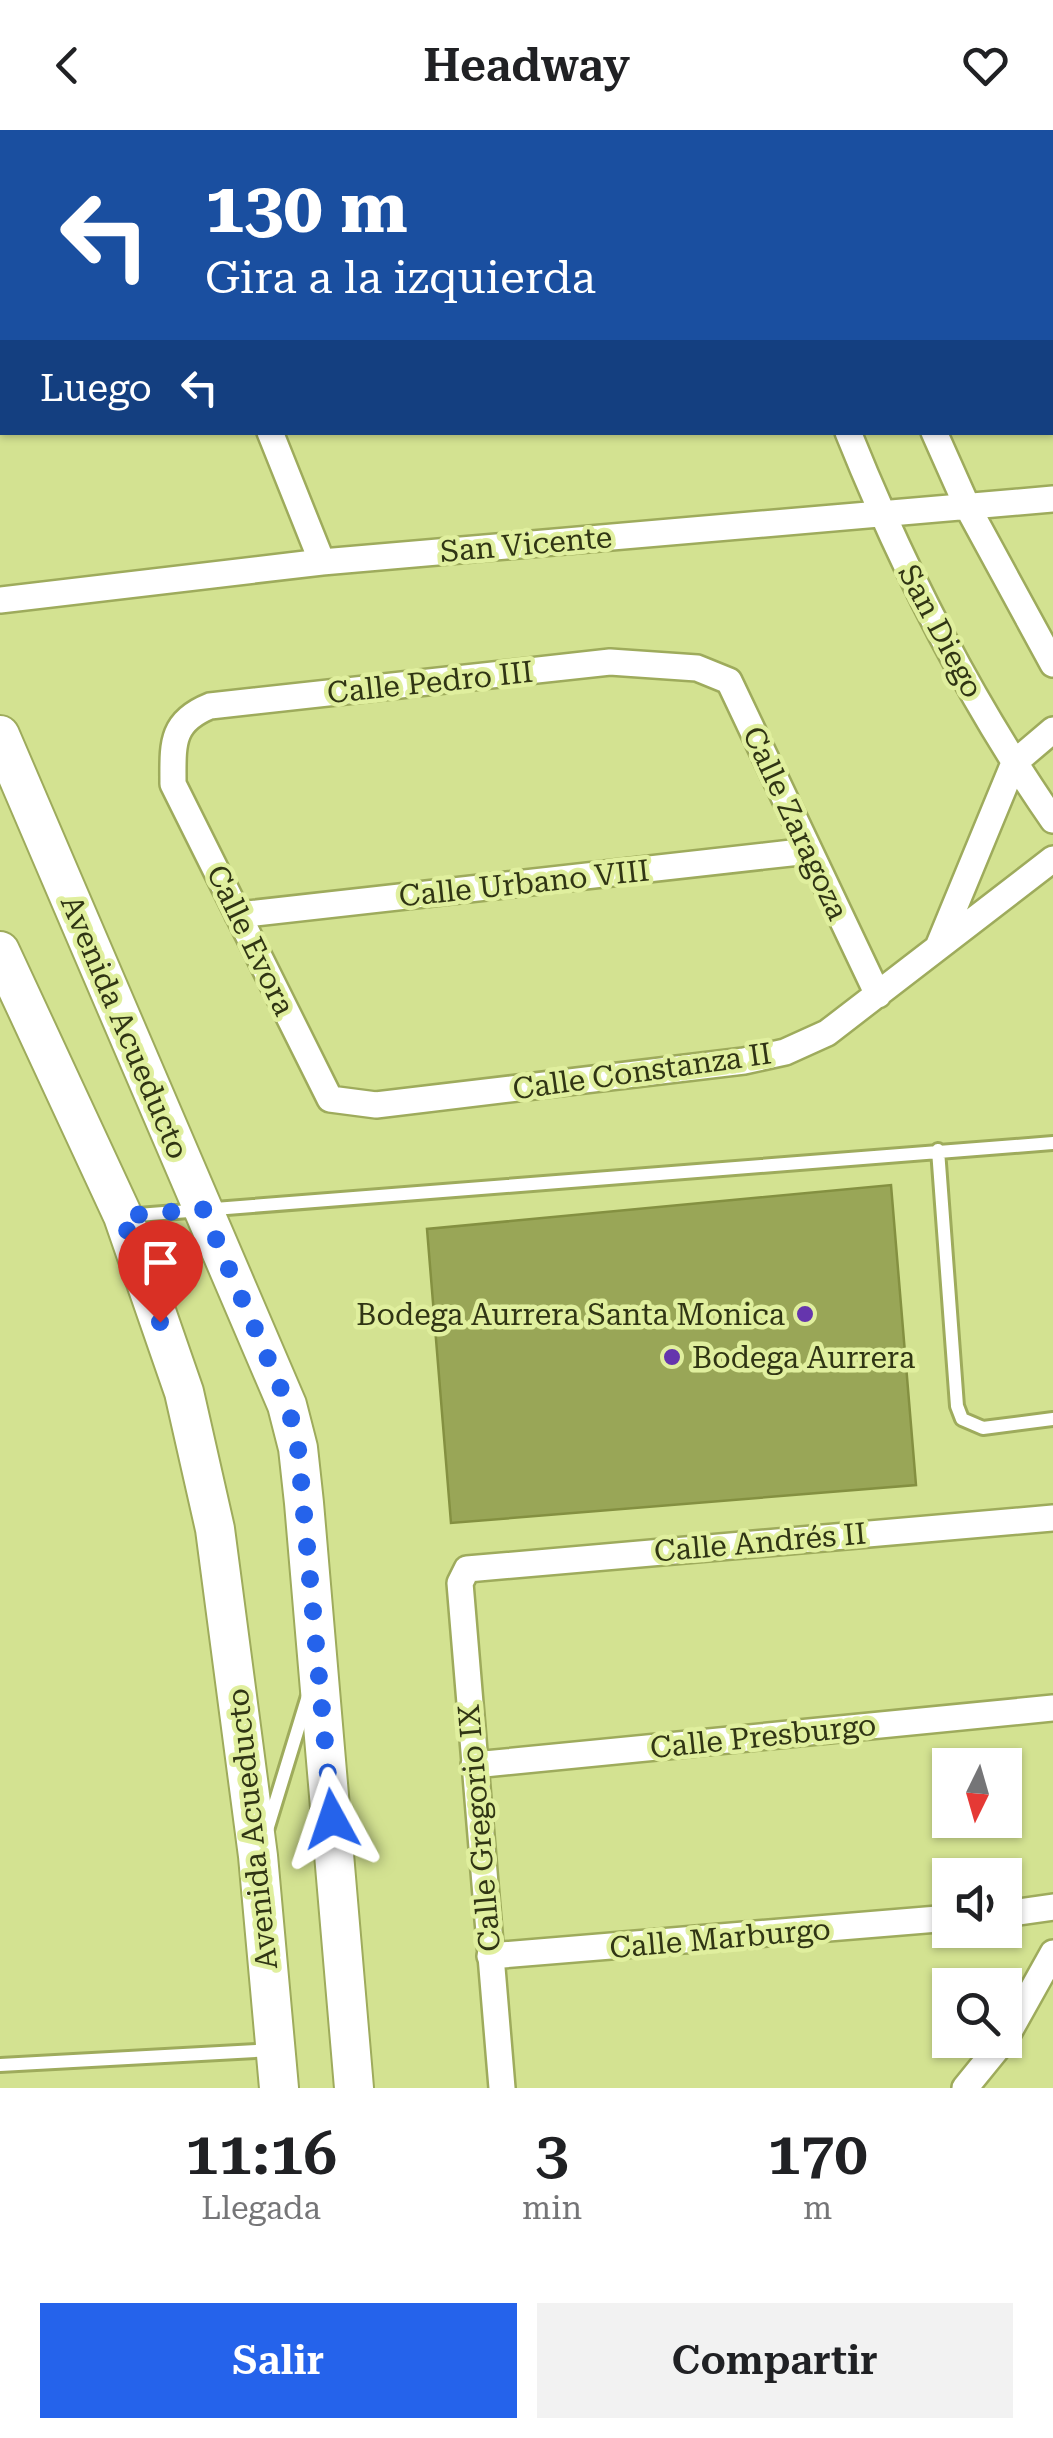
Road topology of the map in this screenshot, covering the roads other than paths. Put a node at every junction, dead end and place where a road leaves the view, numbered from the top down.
1 (271, 435) edge
2 (849, 435) edge
3 (935, 435) edge
4 (1053, 500) edge
5 (966, 506) junction
6 (881, 514) junction
7 (322, 562) junction
8 (0, 600) edge
9 (1053, 664) edge
10 (697, 668) joint
11 (1053, 730) edge
12 (174, 734) joint
13 (0, 735) edge
14 (1014, 764) junction
15 (1053, 820) edge
16 (809, 851) junction
17 (1053, 858) edge
18 (238, 914) junction
19 (938, 949) junction
20 (0, 951) edge
21 (878, 995) junction
22 (376, 1105) joint
23 (1053, 1143) edge
24 (938, 1150) junction
25 (203, 1209) junction
26 (122, 1216) junction
27 (1053, 1419) edge
28 (1053, 1518) edge
29 (467, 1570) joint
30 (318, 1665) junction
31 (1053, 1708) edge
32 (474, 1765) junction
33 (258, 1856) junction
34 (1053, 1907) edge
35 (1022, 1912) edge
36 (932, 1919) edge
37 (1053, 1953) edge
38 (490, 1956) junction
39 (1022, 2007) edge
40 (275, 2050) junction
41 (989, 2058) edge
42 (0, 2065) edge
43 (279, 2088) edge
44 (354, 2088) edge
45 (502, 2088) edge
46 (965, 2088) edge

1 - 7 street
2 - 6 street, San Diego
3 - 5 street
4 - 5 street, San Vicente
5 - 6 street, San Vicente
5 - 9 street
6 - 7 street, San Vicente
6 - 14 street, San Diego
7 - 8 street, San Vicente
10 - 12 street, Calle Pedro III
10 - 16 street, Calle Zaragoza
11 - 14 street
12 - 18 street, Calle Evora
13 - 25 street, Avenida Acueducto
14 - 15 street, San Diego
14 - 19 street
16 - 18 street, Calle Urbano VIII
16 - 21 street, Calle Zaragoza
17 - 19 street, Calle Constanza II
18 - 22 street, Calle Evora
19 - 21 street, Calle Constanza II
20 - 26 street, Avenida Acueducto
21 - 22 street, Calle Constanza II
23 - 24 lane
24 - 25 lane
24 - 27 lane
25 - 26 lane
25 - 30 street, Avenida Acueducto
26 - 33 street, Avenida Acueducto
28 - 29 street, Calle Andrés II
29 - 32 street, Calle Gregorio IX
30 - 33 lane
30 - 44 street, Avenida Acueducto
31 - 32 street, Calle Presburgo
32 - 38 street, Calle Gregorio IX
33 - 40 street, Avenida Acueducto
34 - 35 street
36 - 38 street, Calle Marburgo
37 - 39 street
38 - 45 street, Calle Gregorio IX
40 - 42 lane
40 - 43 street, Avenida Acueducto
41 - 46 street

